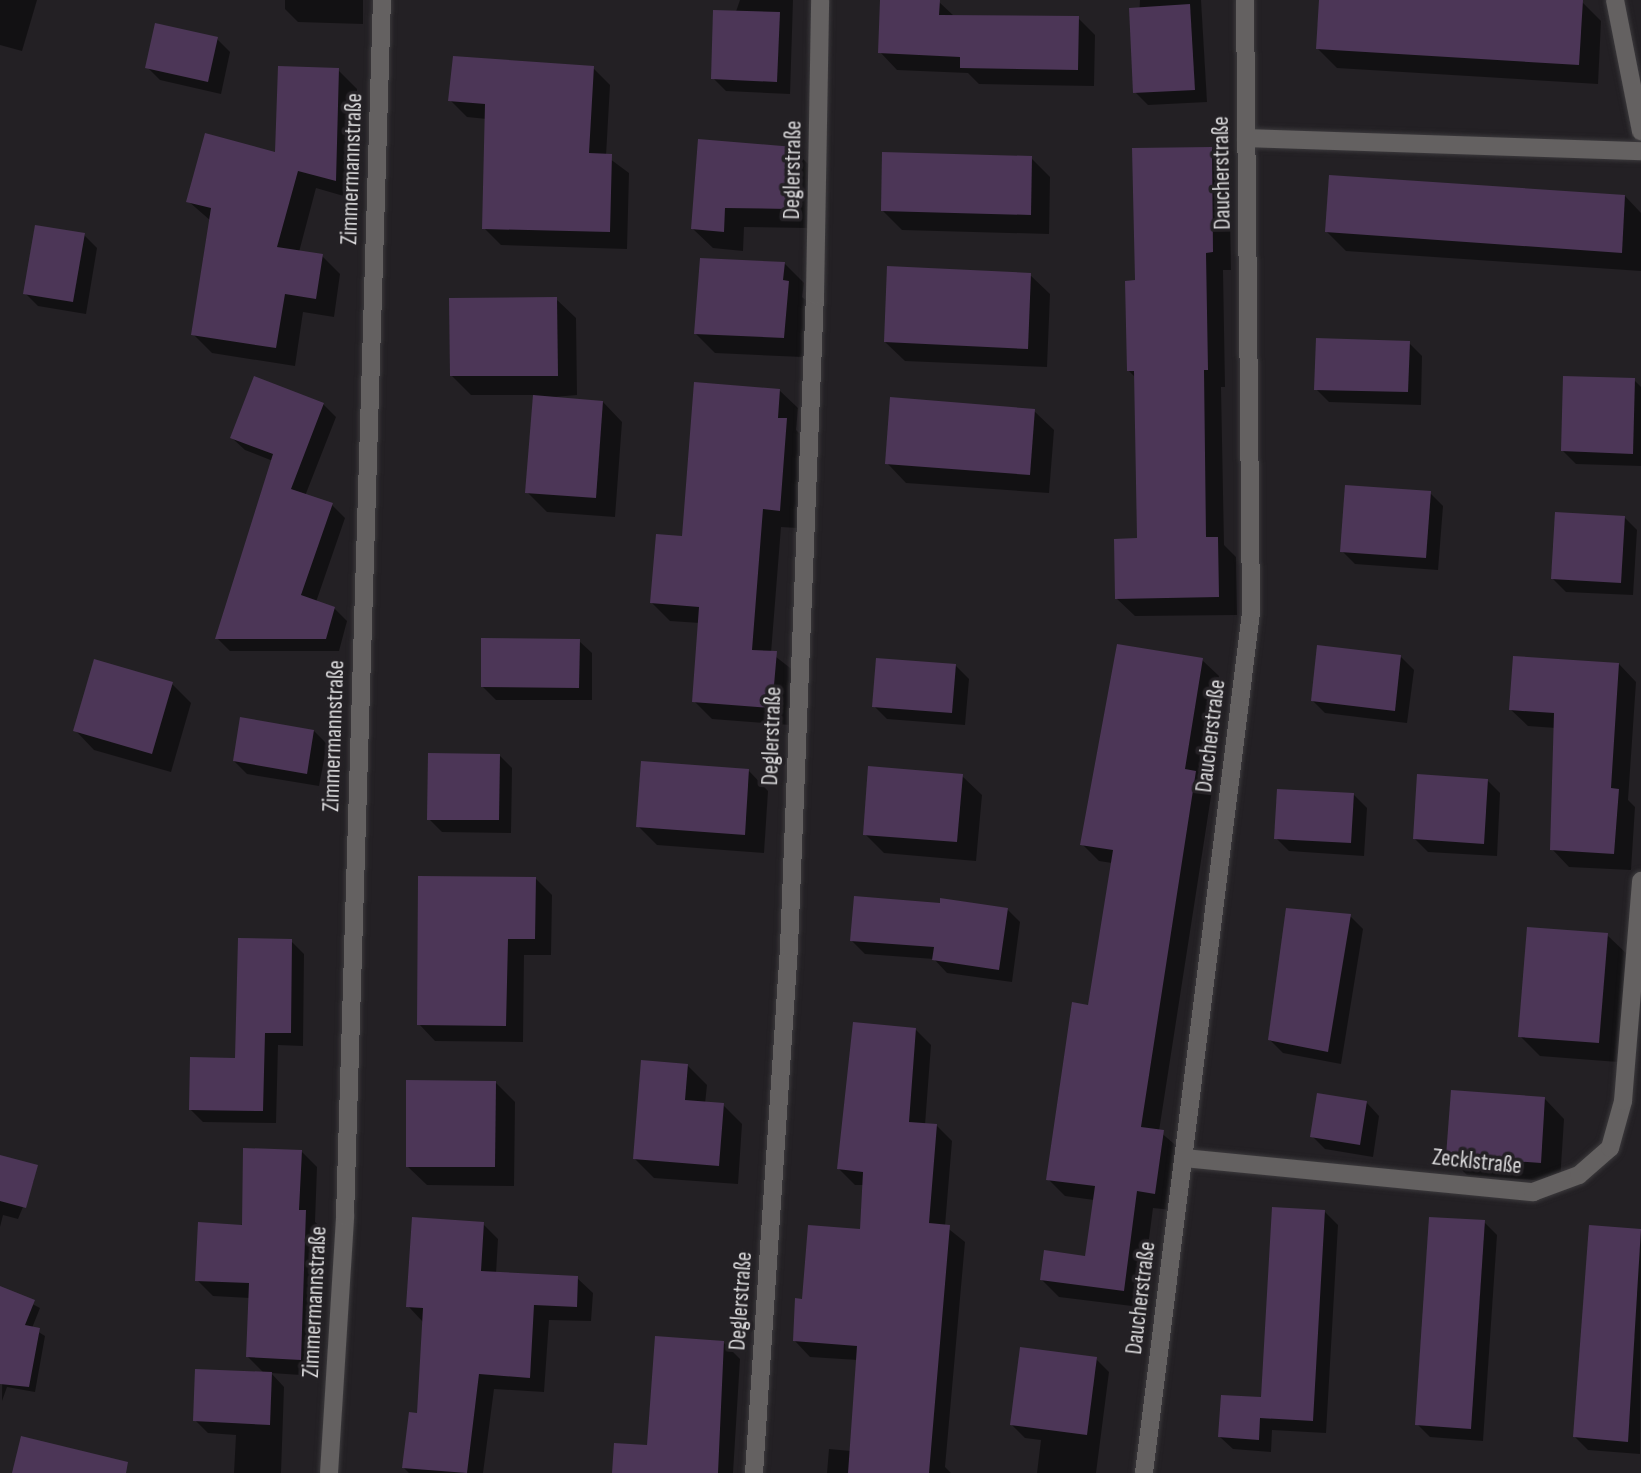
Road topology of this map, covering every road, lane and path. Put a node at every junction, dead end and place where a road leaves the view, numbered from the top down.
1 (382, 0) edge
2 (820, 0) edge
3 (1245, 0) edge
4 (1615, 0) edge
5 (1641, 131) edge
6 (1246, 138) junction
7 (1641, 151) edge
8 (1641, 881) edge
9 (1184, 1158) junction
10 (329, 1473) edge
11 (754, 1473) edge
12 (1144, 1473) edge

1 - 10 street, Zimmermannstraße
2 - 11 street, Deglerstraße
3 - 6 street, Daucherstraße
4 - 5 street
6 - 7 street
6 - 9 street, Daucherstraße
8 - 9 street, Zecklstraße
9 - 12 street, Daucherstraße

